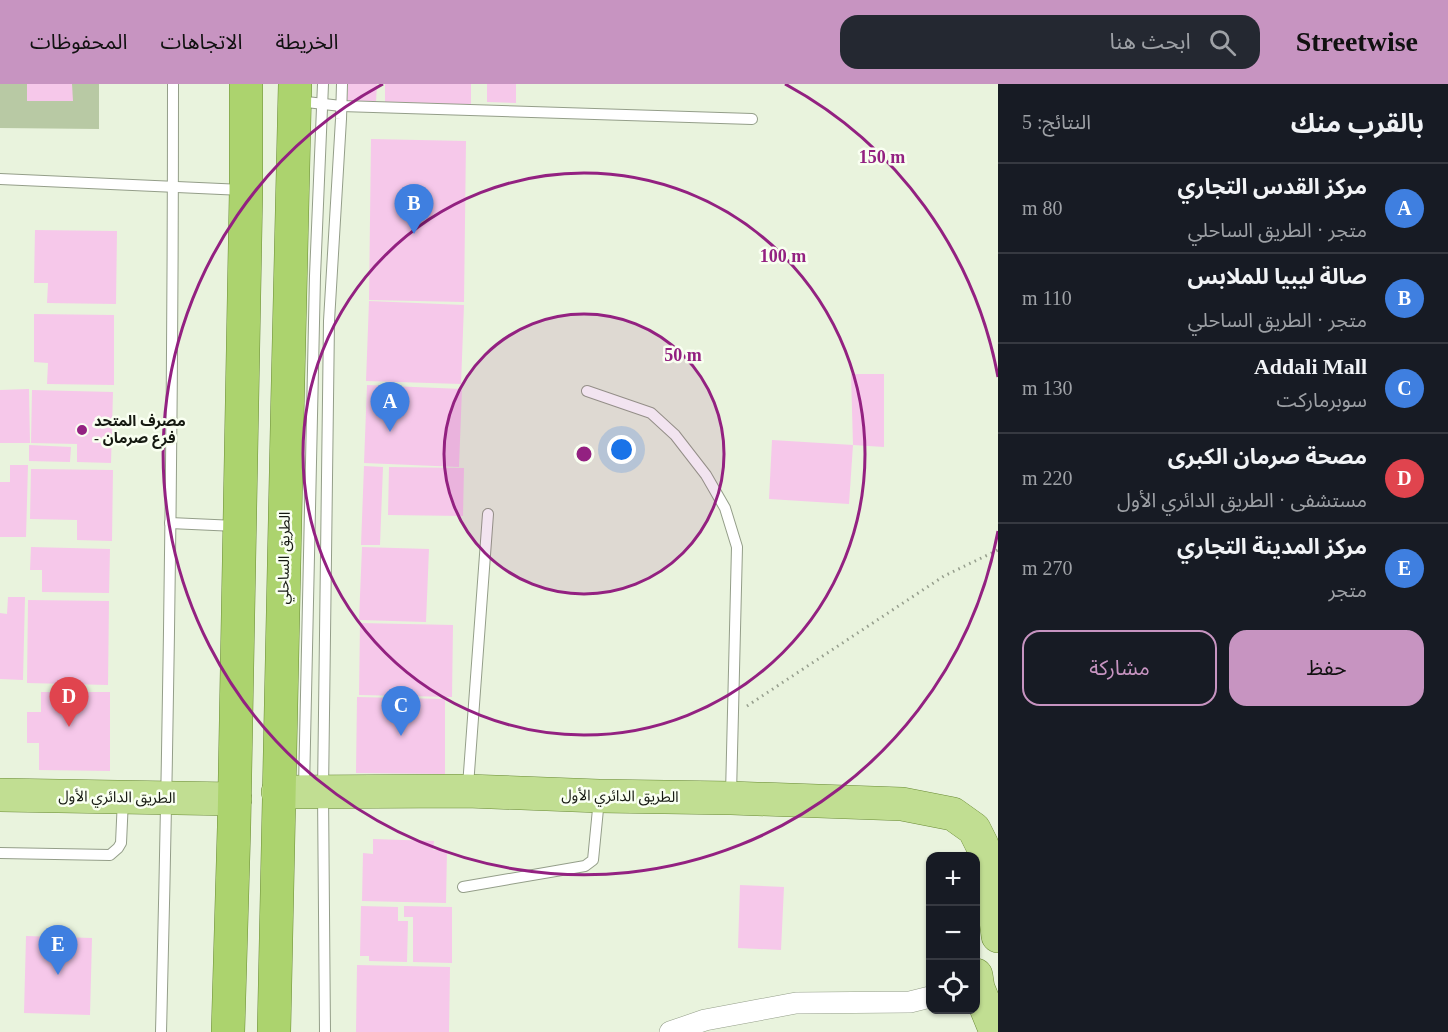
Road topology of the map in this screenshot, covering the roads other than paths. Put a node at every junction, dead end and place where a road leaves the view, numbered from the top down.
1 (173, 84) edge
2 (246, 84) edge
3 (322, 84) edge
4 (342, 84) edge
5 (304, 96) edge
6 (341, 106) junction
7 (752, 119) dead end
8 (0, 179) edge
9 (173, 186) junction
10 (246, 190) junction
11 (302, 320) junction
12 (329, 321) junction
13 (587, 391) dead end
14 (488, 514) dead end
15 (170, 523) junction
16 (239, 526) junction
17 (467, 791) junction
18 (302, 792) junction
19 (0, 795) edge
20 (599, 796) junction
21 (123, 797) junction
22 (167, 797) junction
23 (731, 798) junction
24 (235, 799) junction
25 (960, 819) junction
26 (960, 852) edge
27 (0, 853) edge
28 (464, 887) dead end
29 (998, 936) edge
30 (980, 993) edge
31 (926, 999) edge
32 (160, 1032) edge
33 (228, 1032) edge
34 (274, 1032) edge
35 (325, 1032) edge
36 (670, 1032) edge
37 (996, 1032) edge

1 - 9 lane
2 - 10 highway
3 - 5 lane
4 - 6 lane
5 - 6 lane
5 - 11 highway, الطريق الساحلي
6 - 7 lane
6 - 12 lane
8 - 9 lane
9 - 10 lane
9 - 15 lane
10 - 16 highway
11 - 12 lane
11 - 18 highway, الطريق الساحلي
12 - 18 lane
13 - 23 lane
14 - 17 lane
15 - 16 lane
15 - 22 lane
16 - 24 highway
17 - 18 main road, الطريق الدائري الأول
17 - 20 main road, الطريق الدائري الأول
18 - 34 highway, الطريق الساحلي
18 - 35 lane
19 - 21 main road, الطريق الدائري الأول
20 - 23 main road, الطريق الدائري الأول
20 - 28 lane
21 - 22 main road, الطريق الدائري الأول
21 - 27 lane
22 - 24 main road, الطريق الدائري الأول
22 - 32 lane
23 - 25 main road, الطريق الدائري الأول
24 - 33 highway
25 - 26 main road
25 - 29 main road, الطريق الدائري الأول
30 - 37 main road
31 - 36 street

